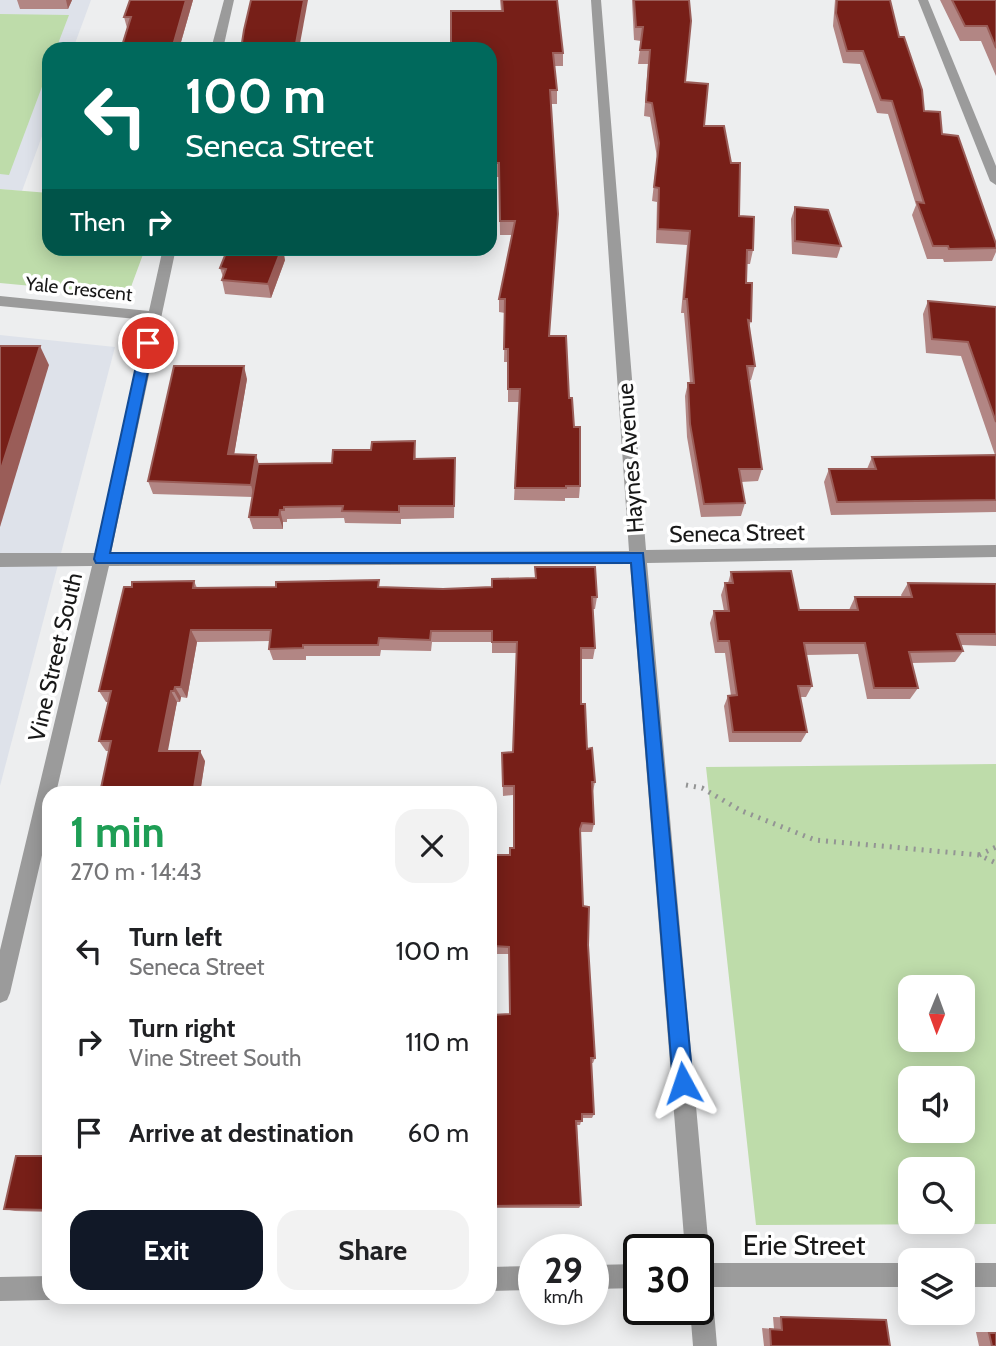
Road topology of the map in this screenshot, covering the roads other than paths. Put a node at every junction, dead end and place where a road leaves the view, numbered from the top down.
1 (229, 0) edge
2 (596, 0) edge
3 (923, 0) edge
4 (219, 42) edge
5 (996, 181) edge
6 (168, 256) edge
7 (0, 301) edge
8 (154, 316) junction
9 (996, 551) edge
10 (638, 557) junction
11 (102, 559) junction
12 (0, 560) edge
13 (49, 786) edge
14 (42, 814) edge
15 (0, 993) edge
16 (696, 1234) edge
17 (714, 1275) edge
18 (898, 1275) edge
19 (975, 1275) edge
20 (996, 1275) edge
21 (518, 1278) edge
22 (497, 1279) edge
23 (42, 1288) edge
24 (0, 1289) edge
25 (703, 1325) edge
26 (705, 1346) edge

1 - 4 street
2 - 10 street, Haynes Avenue
3 - 5 street
6 - 8 street, Vine Street South
7 - 8 street, Yale Crescent
8 - 11 street, Vine Street South
9 - 10 street, Seneca Street
10 - 11 street, Seneca Street
10 - 16 street, Haynes Avenue
11 - 12 street, Seneca Street
11 - 13 street, Vine Street South
14 - 15 street, Vine Street South
17 - 18 street, Erie Street
19 - 20 street
21 - 22 street
23 - 24 street
25 - 26 street

